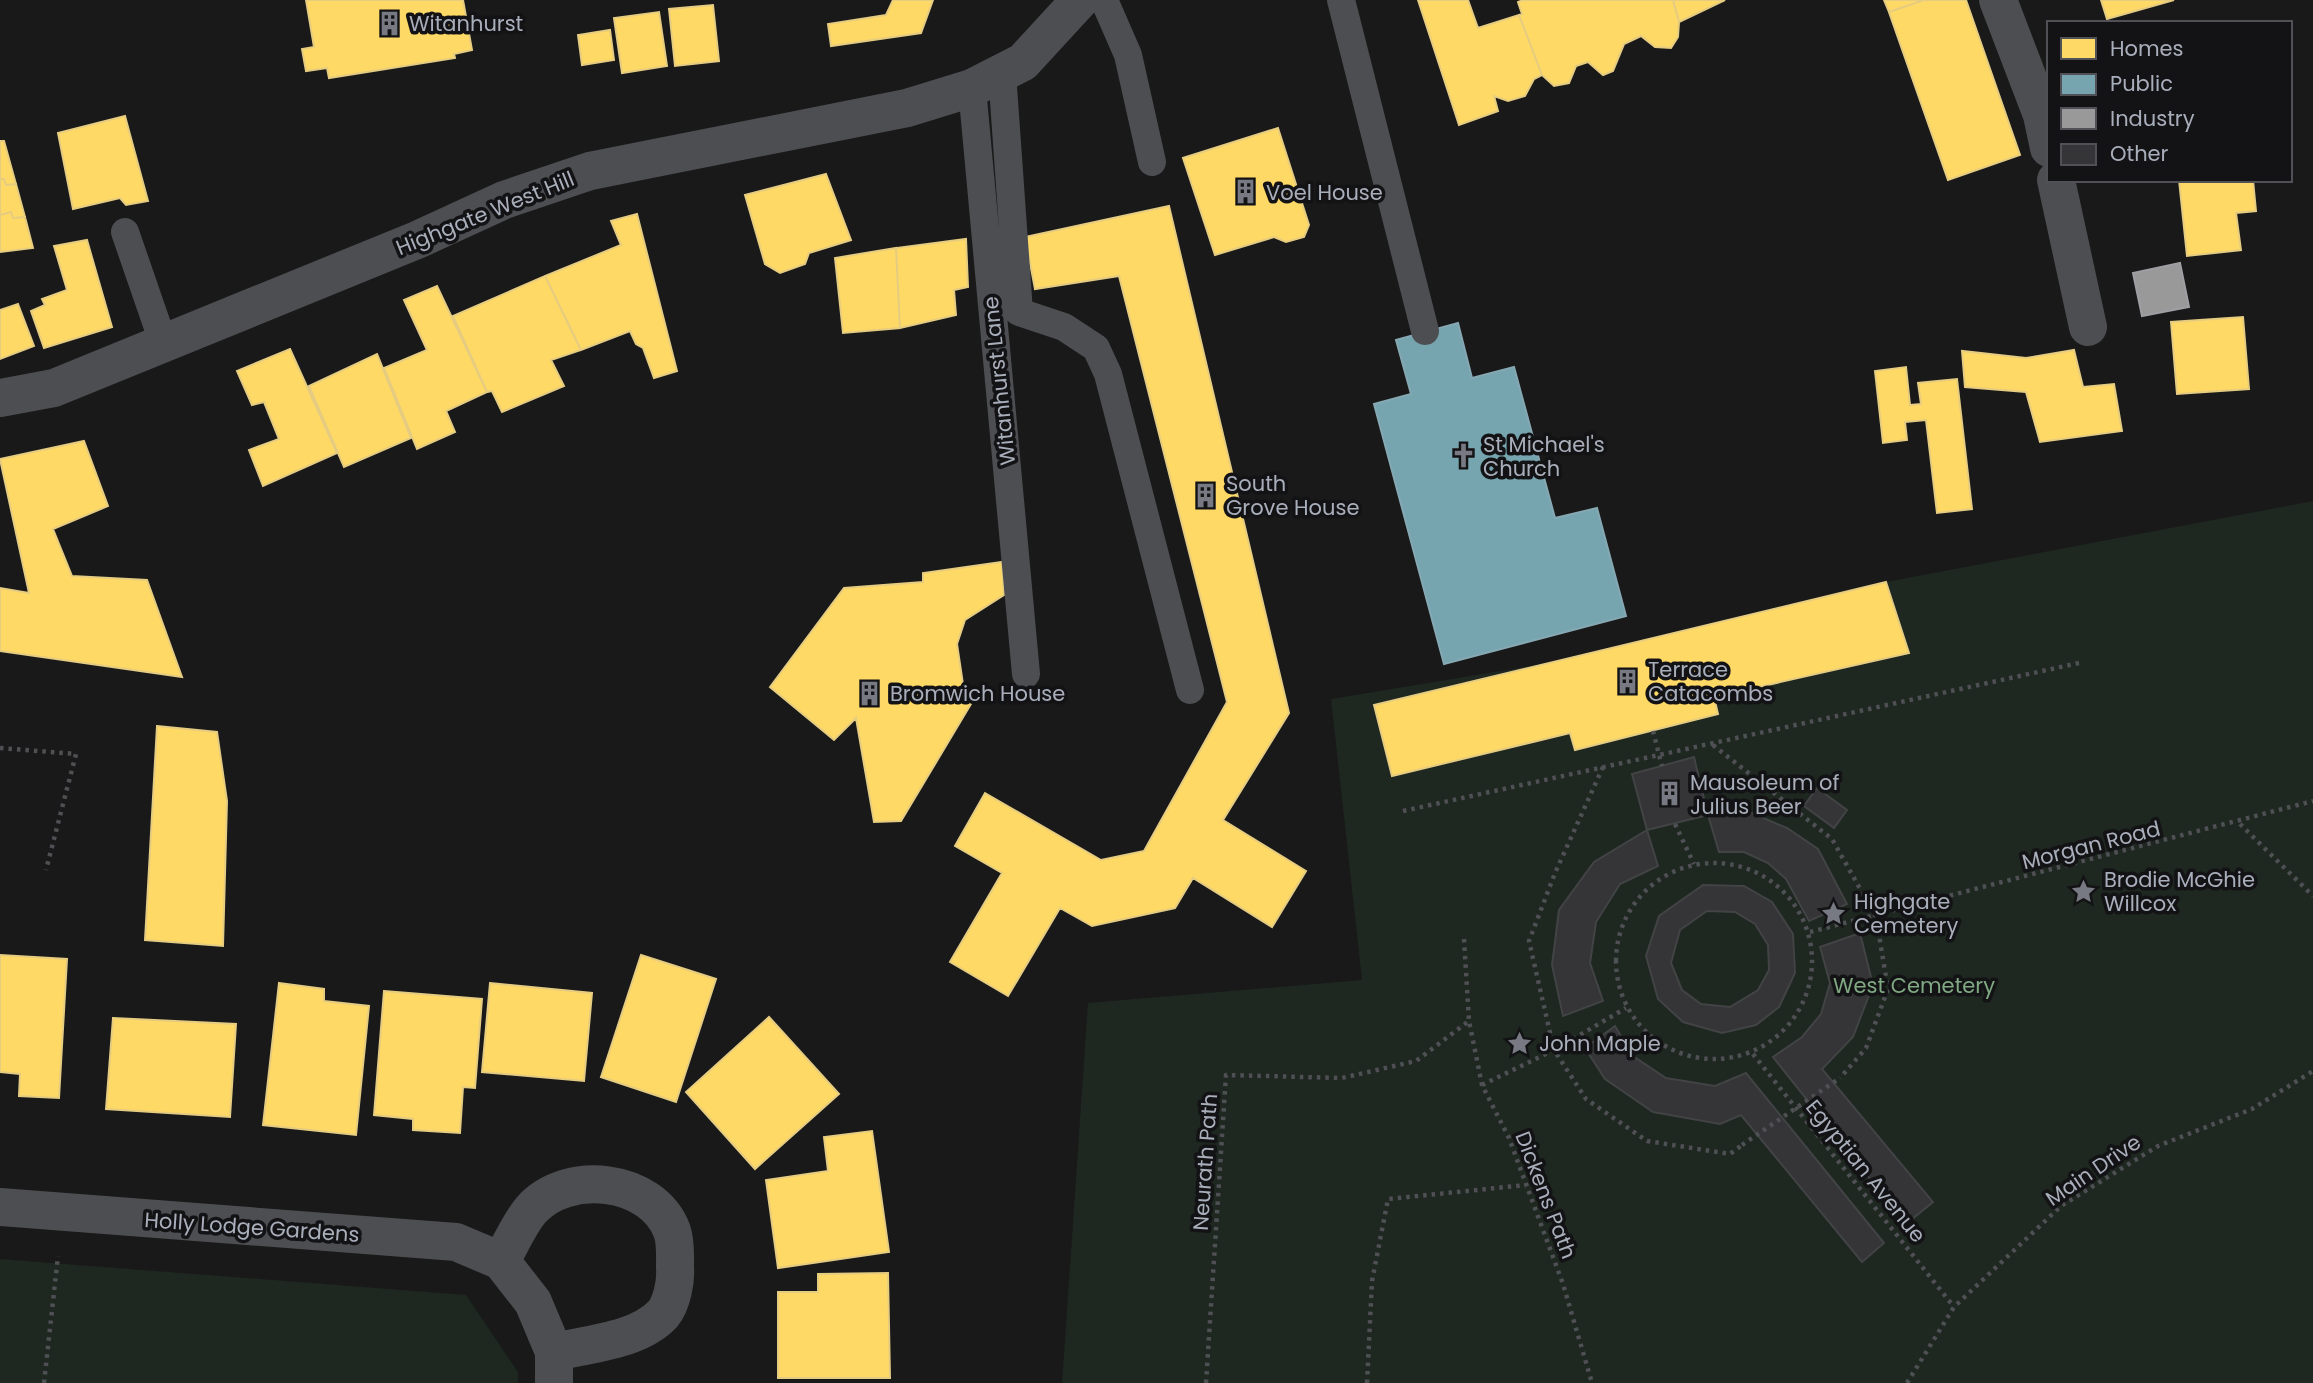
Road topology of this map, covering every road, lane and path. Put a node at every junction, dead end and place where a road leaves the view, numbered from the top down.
1 (1080, 0) edge
2 (1104, 0) edge
3 (1341, 0) edge
4 (1998, 0) edge
5 (987, 80) junction
6 (2047, 139) edge
7 (1152, 162) dead end
8 (2056, 182) edge
9 (125, 232) dead end
10 (2088, 327) dead end
11 (1424, 331) dead end
12 (164, 345) junction
13 (0, 398) edge
14 (2080, 663) dead end
15 (1026, 674) dead end
16 (1190, 690) dead end
17 (1653, 730) dead end
18 (1713, 745) junction
19 (0, 748) edge
20 (1660, 755) junction
21 (1603, 766) junction
22 (1662, 766) dead end
23 (2313, 802) edge
24 (1403, 811) dead end
25 (2239, 823) junction
26 (1675, 824) dead end
27 (1694, 864) junction
28 (46, 870) dead end
29 (2313, 896) edge
30 (1876, 917) junction
31 (1810, 932) junction
32 (1464, 939) dead end
33 (1626, 1008) junction
34 (1469, 1021) junction
35 (1554, 1050) junction
36 (1753, 1054) junction
37 (2313, 1071) edge
38 (1482, 1085) junction
39 (1526, 1185) junction
40 (0, 1207) edge
41 (62, 1213) junction
42 (501, 1261) junction
43 (1954, 1307) junction
44 (554, 1368) edge
45 (44, 1383) edge
46 (1206, 1383) edge
47 (1367, 1383) edge
48 (1592, 1383) edge
49 (1907, 1383) edge

1 - 5 street, Highgate West Hill
2 - 7 lane
3 - 11 lane
4 - 6 street
5 - 12 street, Highgate West Hill
5 - 15 lane, Witanhurst Lane
5 - 16 lane
8 - 10 street
9 - 12 lane
12 - 13 street, Highgate West Hill
14 - 18 path
17 - 20 path
18 - 20 path
18 - 30 path
19 - 28 path
20 - 21 path
20 - 22 path
21 - 24 path
21 - 35 path
23 - 25 path, Morgan Road
25 - 29 path
25 - 30 path, Morgan Road
26 - 27 path
27 - 31 path
27 - 33 path
30 - 31 path, Morgan Road
30 - 35 path, bridge
31 - 36 path
32 - 34 path, Dickens Path
33 - 35 path
33 - 36 path
34 - 38 path, Dickens Path
34 - 46 path, Neurath Path
35 - 38 path
36 - 43 path, Egyptian Avenue
37 - 43 path, Main Drive
38 - 39 path, Dickens Path
39 - 47 path
39 - 48 path, Dickens Path
40 - 41 street, Holly Lodge Gardens
41 - 42 street, Holly Lodge Gardens
41 - 45 path
42 - 44 street, Holly Lodge Gardens
42 - 44 street, Holly Lodge Gardens
43 - 49 path, Main Drive

